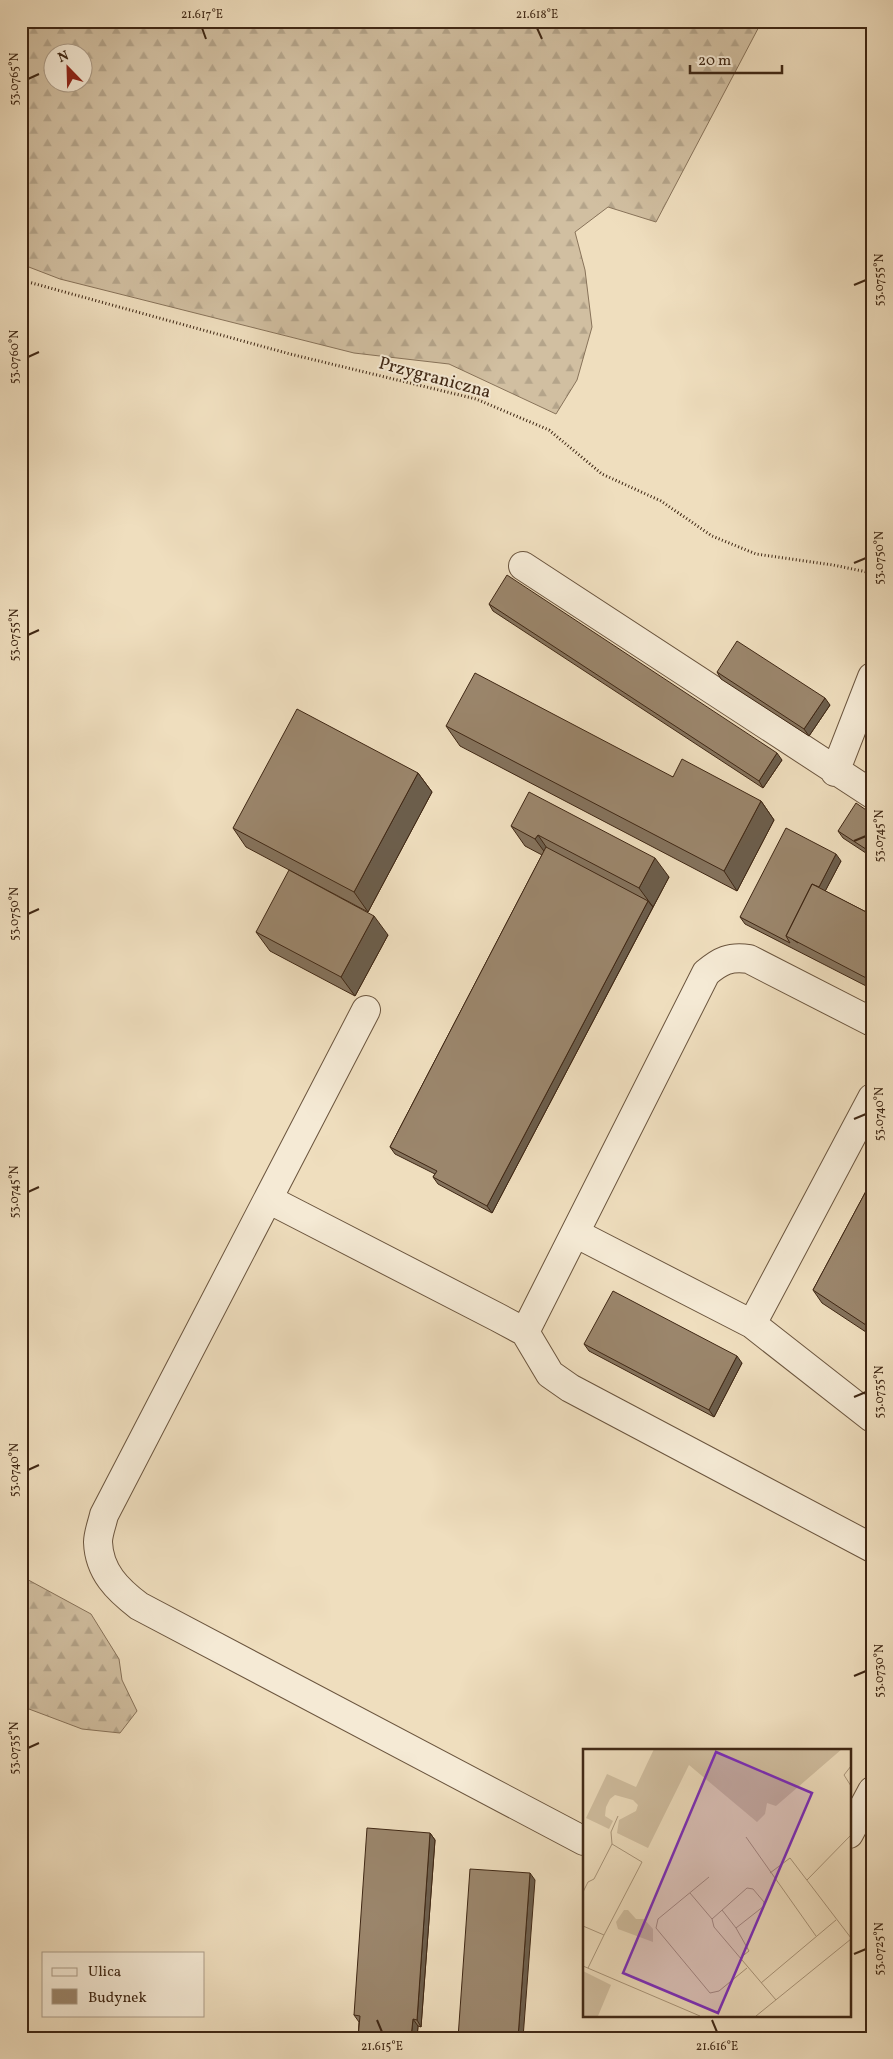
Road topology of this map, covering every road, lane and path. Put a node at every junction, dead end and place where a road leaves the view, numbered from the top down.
1 (21, 280) edge
2 (523, 566) dead end
3 (872, 573) edge
4 (872, 677) edge
5 (835, 772) junction
6 (872, 794) edge
7 (366, 1010) dead end
8 (872, 1022) edge
9 (872, 1098) edge
10 (268, 1199) junction
11 (575, 1233) junction
12 (752, 1324) junction
13 (525, 1332) junction
14 (872, 1418) edge
15 (872, 1548) edge
16 (872, 1791) edge
17 (850, 1832) edge
18 (583, 1840) edge

1 - 3 path, Przygraniczna
2 - 5 lane
4 - 5 lane
5 - 6 lane
7 - 10 lane
8 - 11 lane
9 - 12 lane
10 - 13 lane
10 - 18 lane
11 - 12 lane
11 - 13 lane
12 - 14 lane
13 - 15 lane
16 - 17 lane

